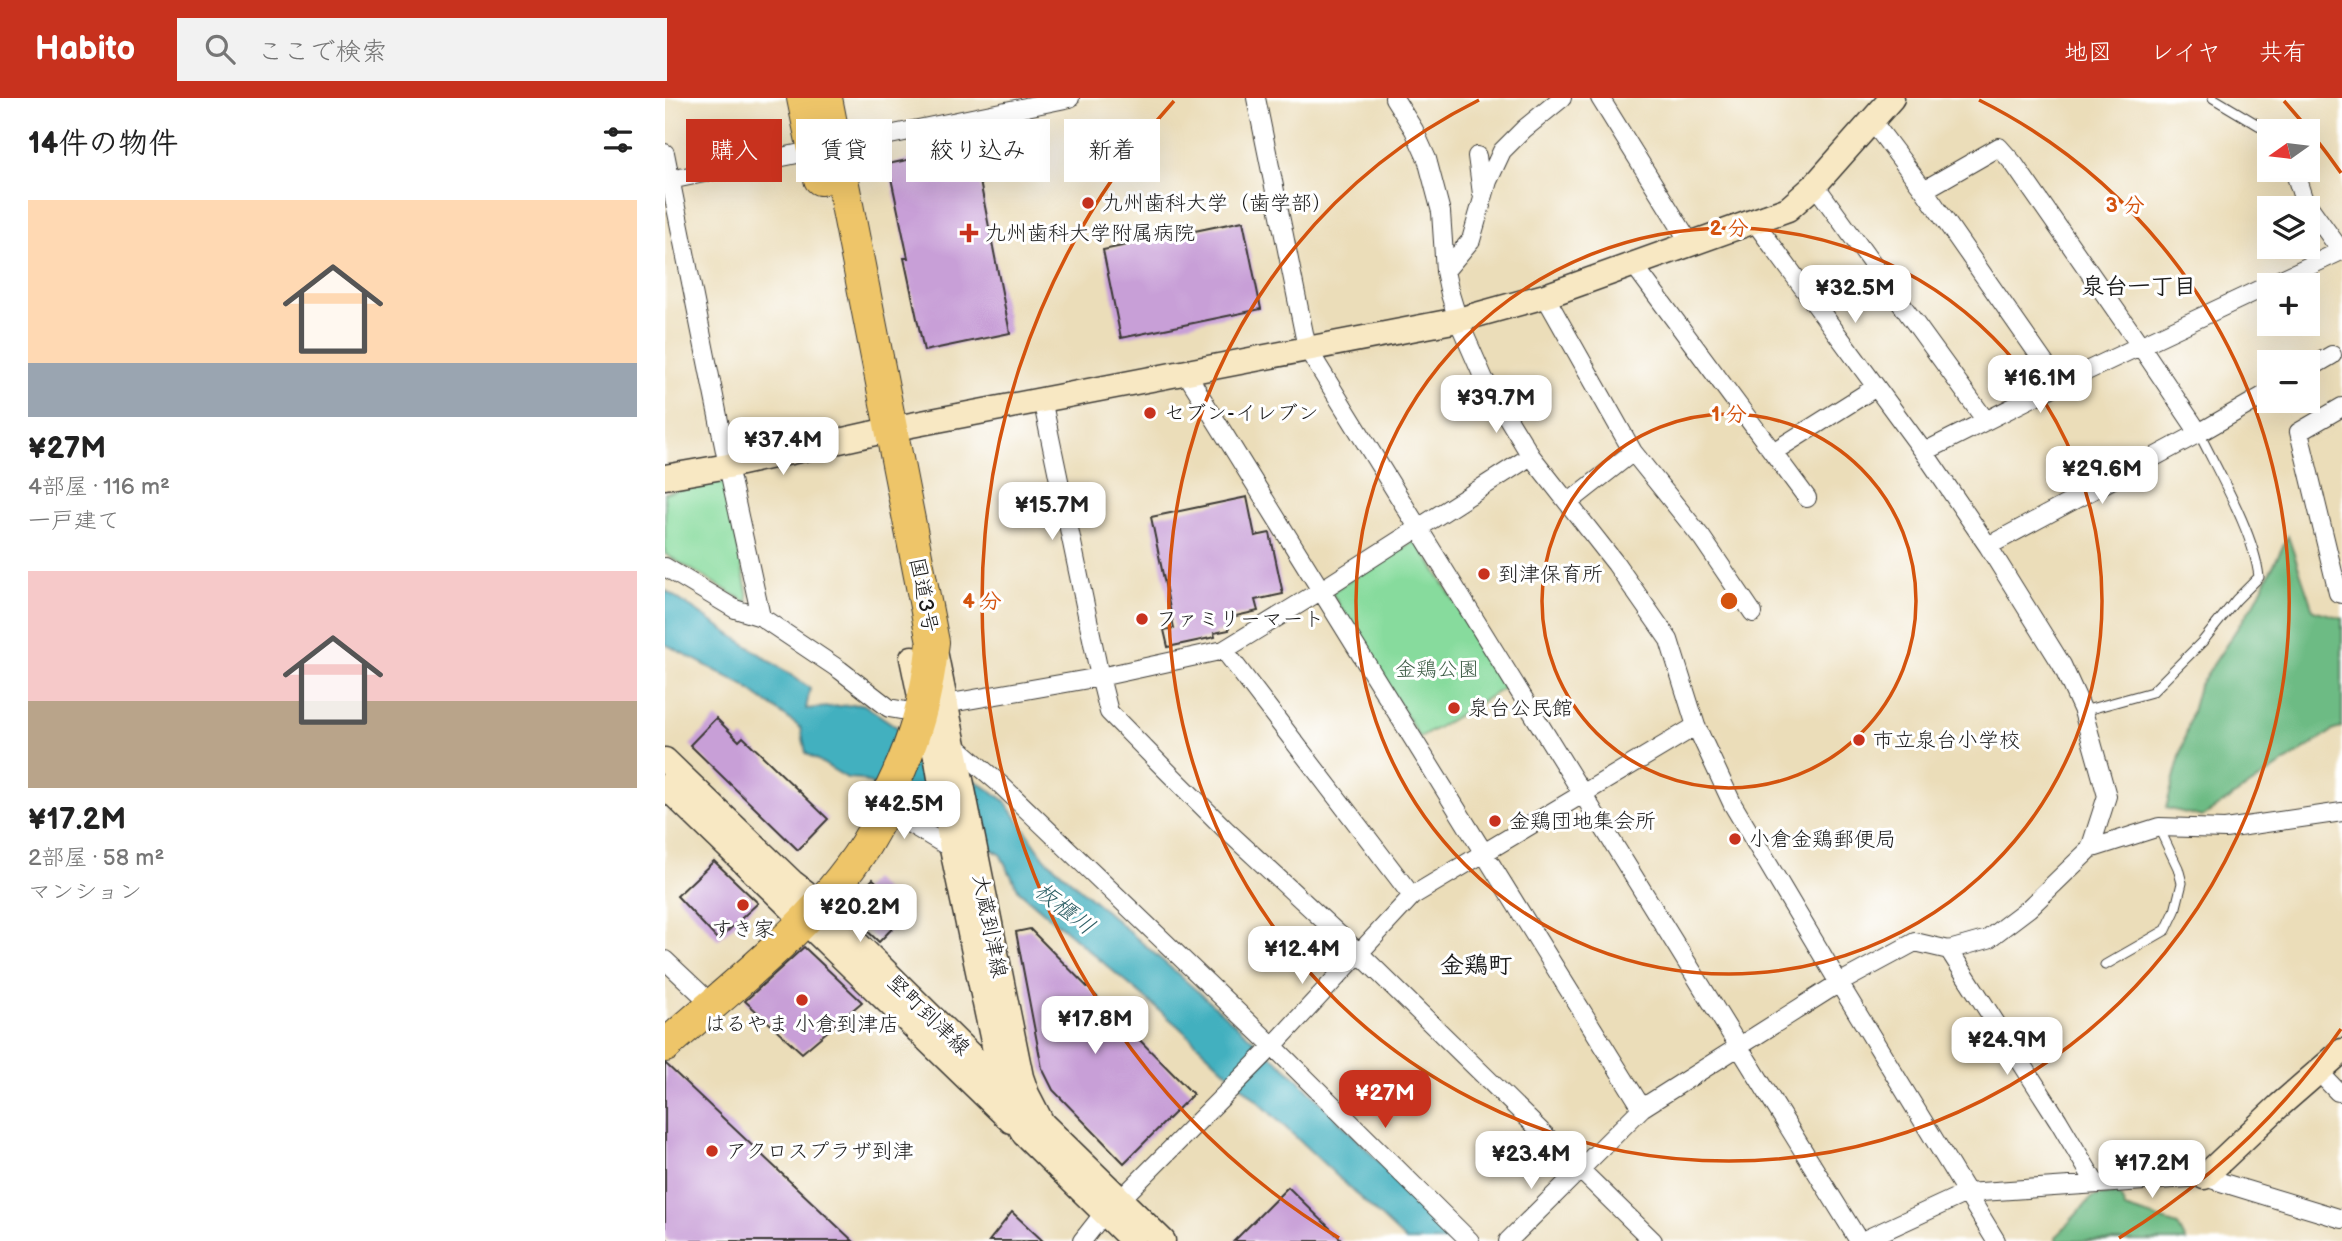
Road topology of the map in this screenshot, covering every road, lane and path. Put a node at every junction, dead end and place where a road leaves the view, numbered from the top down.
1 (803, 98) edge
2 (826, 98) edge
3 (1070, 98) edge
4 (1256, 98) edge
5 (1394, 98) edge
6 (1562, 98) edge
7 (1600, 98) edge
8 (1892, 98) edge
9 (2213, 98) edge
10 (985, 106) edge
11 (812, 119) edge
12 (825, 119) edge
13 (1872, 121) junction
14 (2257, 124) edge
15 (892, 131) edge
16 (665, 153) edge
17 (796, 155) edge
18 (1477, 156) dead end
19 (668, 181) edge
20 (831, 182) edge
21 (2298, 182) edge
22 (1815, 185) junction
23 (1923, 190) junction
24 (1482, 199) junction
25 (1754, 221) junction
26 (1689, 243) junction
27 (2342, 251) edge
28 (1634, 265) junction
29 (1445, 271) junction
30 (1545, 296) junction
31 (1458, 320) junction
32 (2140, 345) junction
33 (1307, 348) junction
34 (2332, 355) dead end
35 (2320, 362) edge
36 (1185, 371) junction
37 (2059, 384) junction
38 (1876, 387) junction
39 (1042, 399) junction
40 (2257, 400) edge
41 (2342, 407) edge
42 (1986, 421) junction
43 (882, 432) junction
44 (2199, 433) junction
45 (1633, 452) junction
46 (1773, 452) junction
47 (1924, 452) junction
48 (1531, 456) junction
49 (728, 466) junction
50 (665, 477) edge
51 (1807, 498) dead end
52 (1568, 503) junction
53 (1418, 528) junction
54 (1988, 546) junction
55 (665, 567) edge
56 (1320, 591) junction
57 (2342, 594) edge
58 (1753, 613) dead end
59 (761, 617) junction
60 (1224, 650) junction
61 (1100, 677) junction
62 (2083, 711) junction
63 (918, 718) junction
64 (1696, 726) junction
65 (945, 753) junction
66 (665, 760) edge
67 (665, 786) edge
68 (1582, 793) junction
69 (883, 796) junction
70 (2342, 812) edge
71 (2159, 827) junction
72 (951, 843) junction
73 (2090, 849) junction
74 (1483, 855) junction
75 (1412, 896) junction
76 (805, 907) junction
77 (1949, 950) junction
78 (1359, 953) junction
79 (665, 960) edge
80 (2105, 965) dead end
81 (1839, 983) junction
82 (700, 993) junction
83 (665, 1024) edge
84 (665, 1046) edge
85 (1273, 1046) junction
86 (1739, 1046) junction
87 (2342, 1051) edge
88 (2318, 1072) junction
89 (1000, 1084) junction
90 (2342, 1091) edge
91 (1642, 1108) junction
92 (1033, 1129) junction
93 (1581, 1169) junction
94 (2204, 1177) junction
95 (2096, 1184) junction
96 (1966, 1193) junction
97 (1112, 1207) junction
98 (2342, 1219) edge
99 (1082, 1241) edge
100 (1133, 1241) edge
101 (1163, 1241) edge
102 (1470, 1241) edge
103 (1507, 1241) edge
104 (1653, 1241) edge
105 (1861, 1241) edge
106 (1996, 1241) edge

1 - 11 highway, 国道3号
2 - 12 highway, 国道3号
3 - 10 street
4 - 33 street
5 - 29 street
6 - 24 street
7 - 26 street
8 - 13 main road
9 - 14 lane
10 - 15 street
13 - 22 main road
13 - 23 street
16 - 19 street
17 - 19 street
18 - 24 street
19 - 49 street
20 - 43 highway, 国道3号
21 - 27 street
22 - 25 main road
22 - 42 street
23 - 32 street
23 - 37 street
24 - 29 street
25 - 26 main road
25 - 38 street
26 - 28 main road
27 - 32 street
28 - 30 main road
28 - 46 street
29 - 31 street
30 - 31 main road
30 - 45 street
31 - 33 main road
31 - 48 street
32 - 37 street
32 - 44 street
33 - 36 main road
33 - 53 street
34 - 35 street
36 - 39 main road
36 - 56 street
37 - 42 street
38 - 46 street
38 - 47 street
39 - 43 main road
39 - 61 street
40 - 44 street
41 - 57 street
42 - 47 street
43 - 49 main road
43 - 63 highway, 国道3号
44 - 54 street
44 - 62 lane
45 - 52 street
45 - 58 street
46 - 51 street
47 - 54 street
48 - 52 street
48 - 53 street
49 - 50 main road
49 - 59 street
52 - 64 street
53 - 56 street
53 - 68 street
54 - 62 street
55 - 59 street
56 - 60 street
56 - 74 street
59 - 63 street
60 - 61 street
60 - 75 street
61 - 63 street
61 - 78 street
62 - 73 street
63 - 65 main road, 大蔵到津線
63 - 69 highway, 国道3号
64 - 68 street
64 - 81 street
65 - 72 main road, 大蔵到津線
65 - 85 street
65 - 92 main road, 大蔵到津線
66 - 76 main road, 堅町到津線
67 - 76 main road, 堅町到津線
68 - 74 street
68 - 86 street
69 - 72 street
69 - 76 highway, 国道3号
70 - 71 street
71 - 73 street
71 - 80 lane
72 - 89 main road, 大蔵到津線
73 - 77 street
74 - 75 street
74 - 91 street
75 - 78 street
76 - 82 highway, 国道3号
76 - 84 highway, 国道3号
76 - 89 main road, 堅町到津線
76 - 92 main road, 堅町到津線
77 - 81 street
77 - 95 street
78 - 85 street
78 - 93 street
79 - 82 street
81 - 86 street
81 - 96 street
82 - 83 highway, 国道3号
85 - 97 street
85 - 102 street
86 - 91 street
86 - 105 street
87 - 88 main road
88 - 90 street
88 - 94 main road
89 - 92 main road, 堅町到津線
91 - 93 street
92 - 97 main road, 大蔵到津線
93 - 103 street
93 - 104 street
94 - 95 street
94 - 98 street
95 - 96 street
96 - 105 street
96 - 106 street
97 - 99 street
97 - 100 main road, 大蔵到津線
97 - 101 main road, 大蔵到津線

